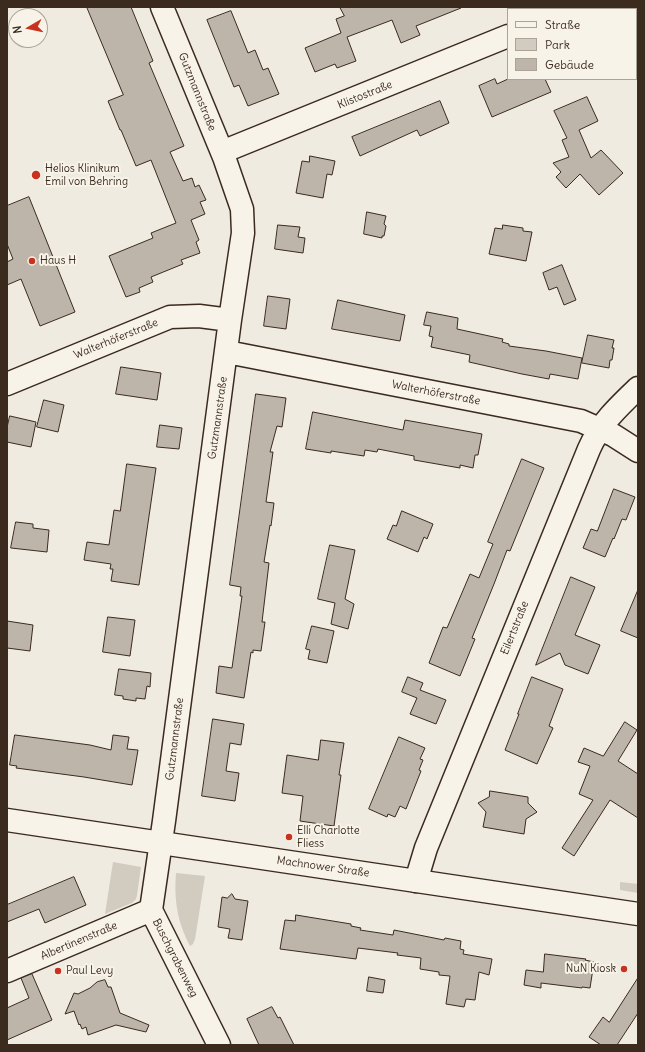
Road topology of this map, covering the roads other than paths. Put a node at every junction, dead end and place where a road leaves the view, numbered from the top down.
1 (162, 7) edge
2 (507, 36) edge
3 (222, 152) junction
4 (230, 320) junction
5 (227, 352) junction
6 (7, 384) edge
7 (638, 388) edge
8 (600, 429) junction
9 (638, 451) edge
10 (7, 820) edge
11 (161, 843) junction
12 (416, 881) junction
13 (151, 910) junction
14 (638, 914) edge
15 (7, 971) edge
16 (219, 1045) edge

1 - 3 street, Gutzmannstraße
2 - 3 street, Klistostraße
3 - 4 street, Gutzmannstraße
4 - 5 street, Gutzmannstraße
4 - 6 street, Walterhöferstraße
5 - 8 street, Walterhöferstraße
5 - 11 street, Gutzmannstraße
7 - 8 street, Eilertstraße
8 - 9 street, Walterhöferstraße
8 - 12 street, Eilertstraße
10 - 11 street, Machnower Straße
11 - 12 street, Machnower Straße
11 - 13 street, Buschgrabenweg
12 - 14 street, Machnower Straße
13 - 15 street, Albertinenstraße
13 - 16 street, Buschgrabenweg

